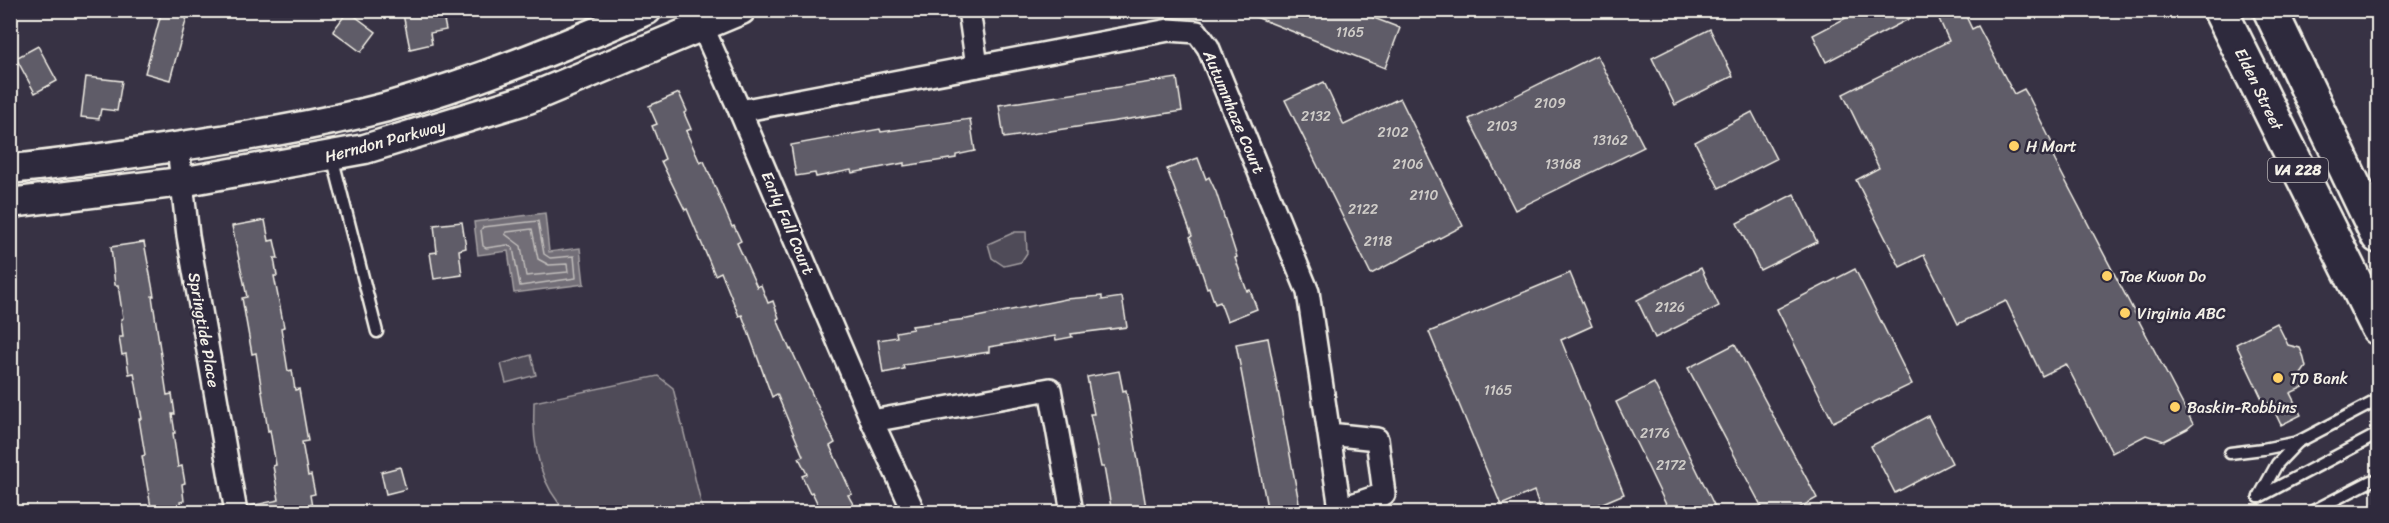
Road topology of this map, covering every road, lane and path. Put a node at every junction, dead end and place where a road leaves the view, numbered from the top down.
1 (647, 10) edge
2 (741, 10) edge
3 (969, 10) edge
4 (2220, 10) edge
5 (2270, 10) edge
6 (698, 19) edge
7 (977, 66) junction
8 (740, 111) junction
9 (178, 147) junction
10 (332, 156) junction
11 (10, 169) edge
12 (181, 182) junction
13 (10, 203) edge
14 (2379, 236) edge
15 (2379, 328) edge
16 (377, 332) dead end
17 (2379, 400) edge
18 (872, 421) junction
19 (1329, 434) dead end
20 (2379, 434) edge
21 (2298, 442) junction
22 (2230, 453) dead end
23 (2379, 480) edge
24 (2313, 511) edge
25 (236, 513) edge
26 (914, 513) edge
27 (1072, 513) edge

1 - 9 main road, Herndon Parkway
2 - 6 main road, Herndon Parkway
3 - 7 street
4 - 15 main road, Elden Street / VA 228
5 - 14 main road, VA 228
6 - 8 street, Early Fall Court
6 - 10 main road, Herndon Parkway
7 - 8 street, Autumnhaze Court
7 - 19 street, Autumnhaze Court
8 - 18 street, Early Fall Court
9 - 11 main road, Herndon Parkway
9 - 12 street, Springtide Place
10 - 12 main road, Herndon Parkway
10 - 16 lane
12 - 13 main road, Herndon Parkway
12 - 25 street, Springtide Place
17 - 21 lane
18 - 26 street, Early Fall Court
18 - 27 street
20 - 21 lane
21 - 22 lane
23 - 24 lane

